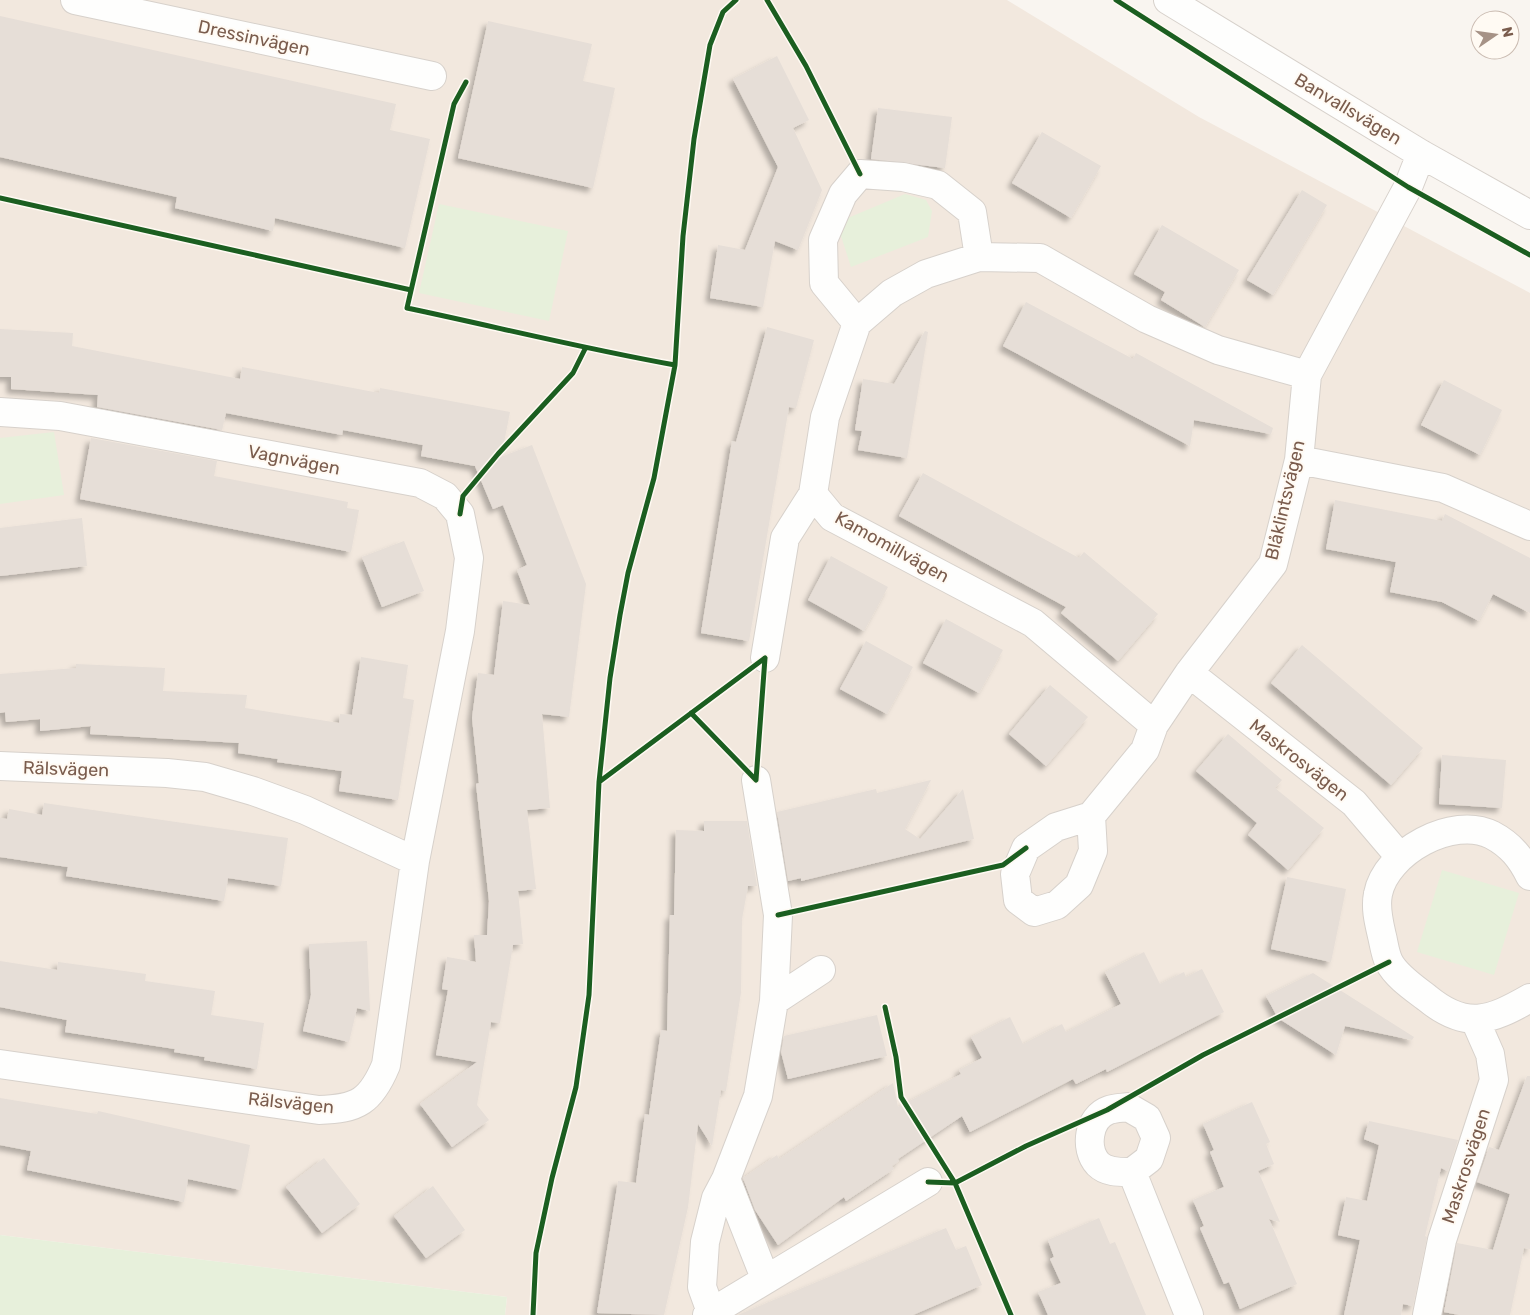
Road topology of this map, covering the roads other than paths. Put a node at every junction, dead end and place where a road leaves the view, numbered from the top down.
1 (76, 0) edge
2 (1168, 0) edge
3 (432, 76) dead end
4 (1421, 154) junction
5 (1530, 215) edge
6 (980, 258) junction
7 (857, 323) junction
8 (1307, 375) junction
9 (0, 412) edge
10 (1298, 460) junction
11 (813, 494) junction
12 (1530, 526) edge
13 (460, 631) joint
14 (765, 658) dead end
15 (1189, 673) junction
16 (1154, 725) junction
17 (0, 766) edge
18 (756, 780) dead end
19 (1092, 816) dead end
20 (1400, 857) junction
21 (415, 861) junction
22 (1530, 876) edge
23 (821, 970) dead end
24 (1530, 998) edge
25 (774, 1001) junction
26 (1475, 1020) junction
27 (0, 1064) edge
28 (1132, 1172) dead end
29 (726, 1178) junction
30 (928, 1182) dead end
31 (766, 1278) junction
32 (709, 1314) edge
33 (1189, 1315) edge
34 (1427, 1315) edge

1 - 3 street, Dressinvägen
2 - 4 street, Banvallsvägen
4 - 5 street, Banvallsvägen
4 - 8 street, Blåklintsvägen
6 - 7 street
6 - 7 street
6 - 8 street
7 - 11 street
8 - 10 street, Blåklintsvägen
9 - 13 street, Vagnvägen
10 - 12 street
10 - 15 street, Blåklintsvägen
11 - 14 street
11 - 16 street, Kamomillvägen
13 - 21 street, Rälsvägen
15 - 16 street, Blåklintsvägen
15 - 20 street, Maskrosvägen
16 - 19 street, Blåklintsvägen
17 - 21 street, Rälsvägen
18 - 25 street
20 - 22 street
20 - 26 street
21 - 27 street, Rälsvägen
23 - 25 street
24 - 26 street
25 - 29 street
26 - 34 street, Maskrosvägen
28 - 33 street
29 - 31 street
29 - 32 street
30 - 31 street
31 - 32 street

